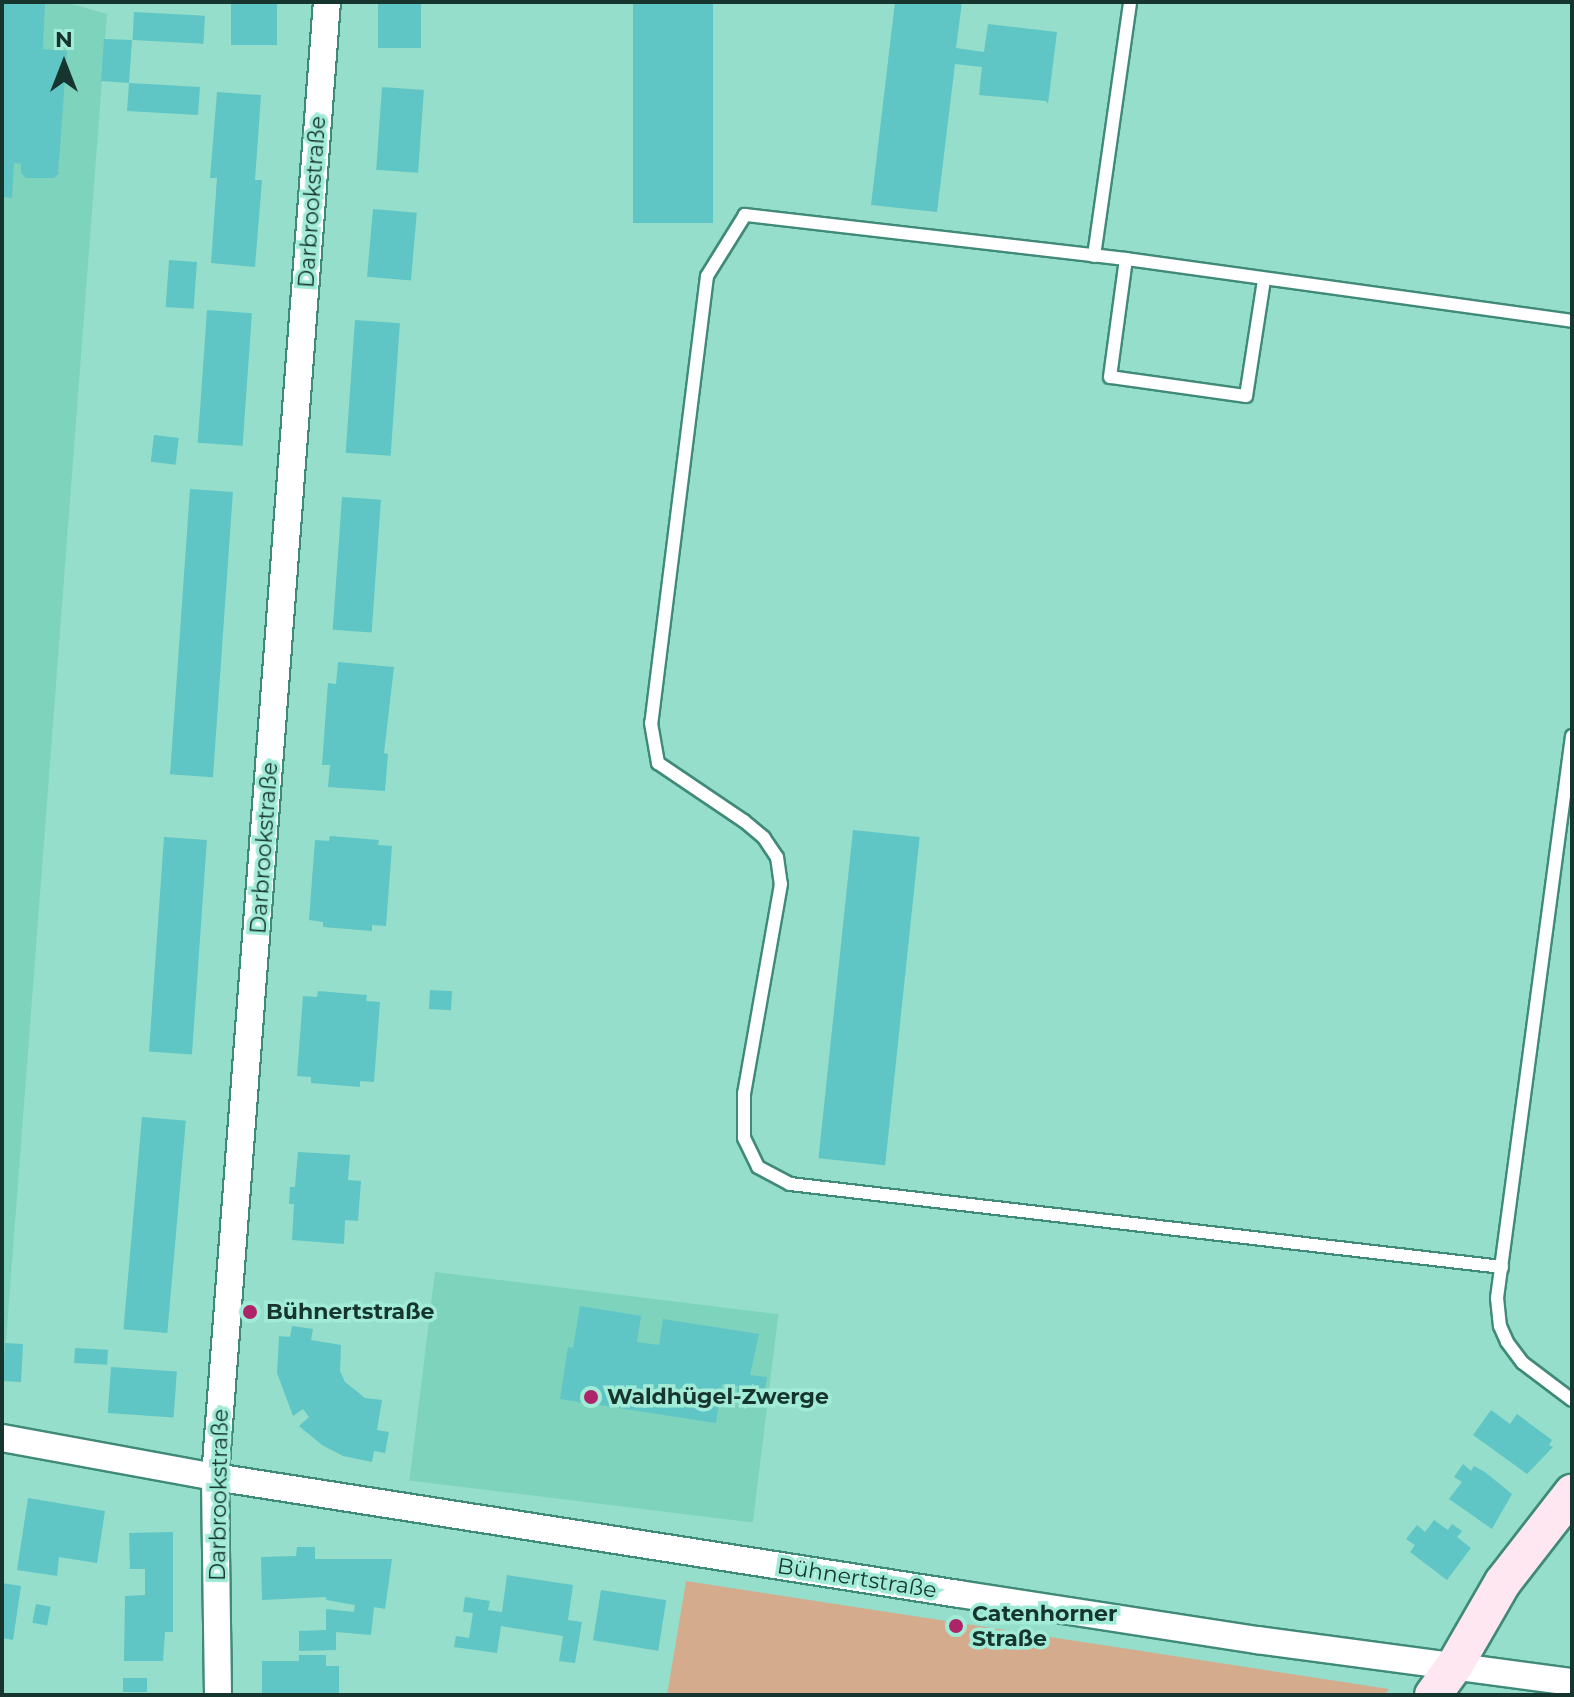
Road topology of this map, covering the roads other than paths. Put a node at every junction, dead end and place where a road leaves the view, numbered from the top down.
1 (327, 2) edge
2 (1130, 2) edge
3 (1094, 256) junction
4 (1126, 259) junction
5 (1264, 280) junction
6 (1572, 321) edge
7 (1572, 736) edge
8 (1502, 1267) junction
9 (1572, 1400) edge
10 (2, 1438) edge
11 (215, 1477) junction
12 (1572, 1493) edge
13 (1455, 1665) junction
14 (1572, 1682) edge
15 (218, 1695) edge
16 (1433, 1695) edge

1 - 11 street, Darbrookstraße
2 - 3 lane
3 - 4 lane
3 - 8 lane
4 - 5 lane
4 - 5 lane
5 - 6 lane
7 - 8 lane
8 - 9 lane
10 - 11 street, Bühnertstraße
11 - 13 street, Bühnertstraße
11 - 15 street, Darbrookstraße
12 - 13 street
13 - 14 street, Bühnertstraße
13 - 16 street

